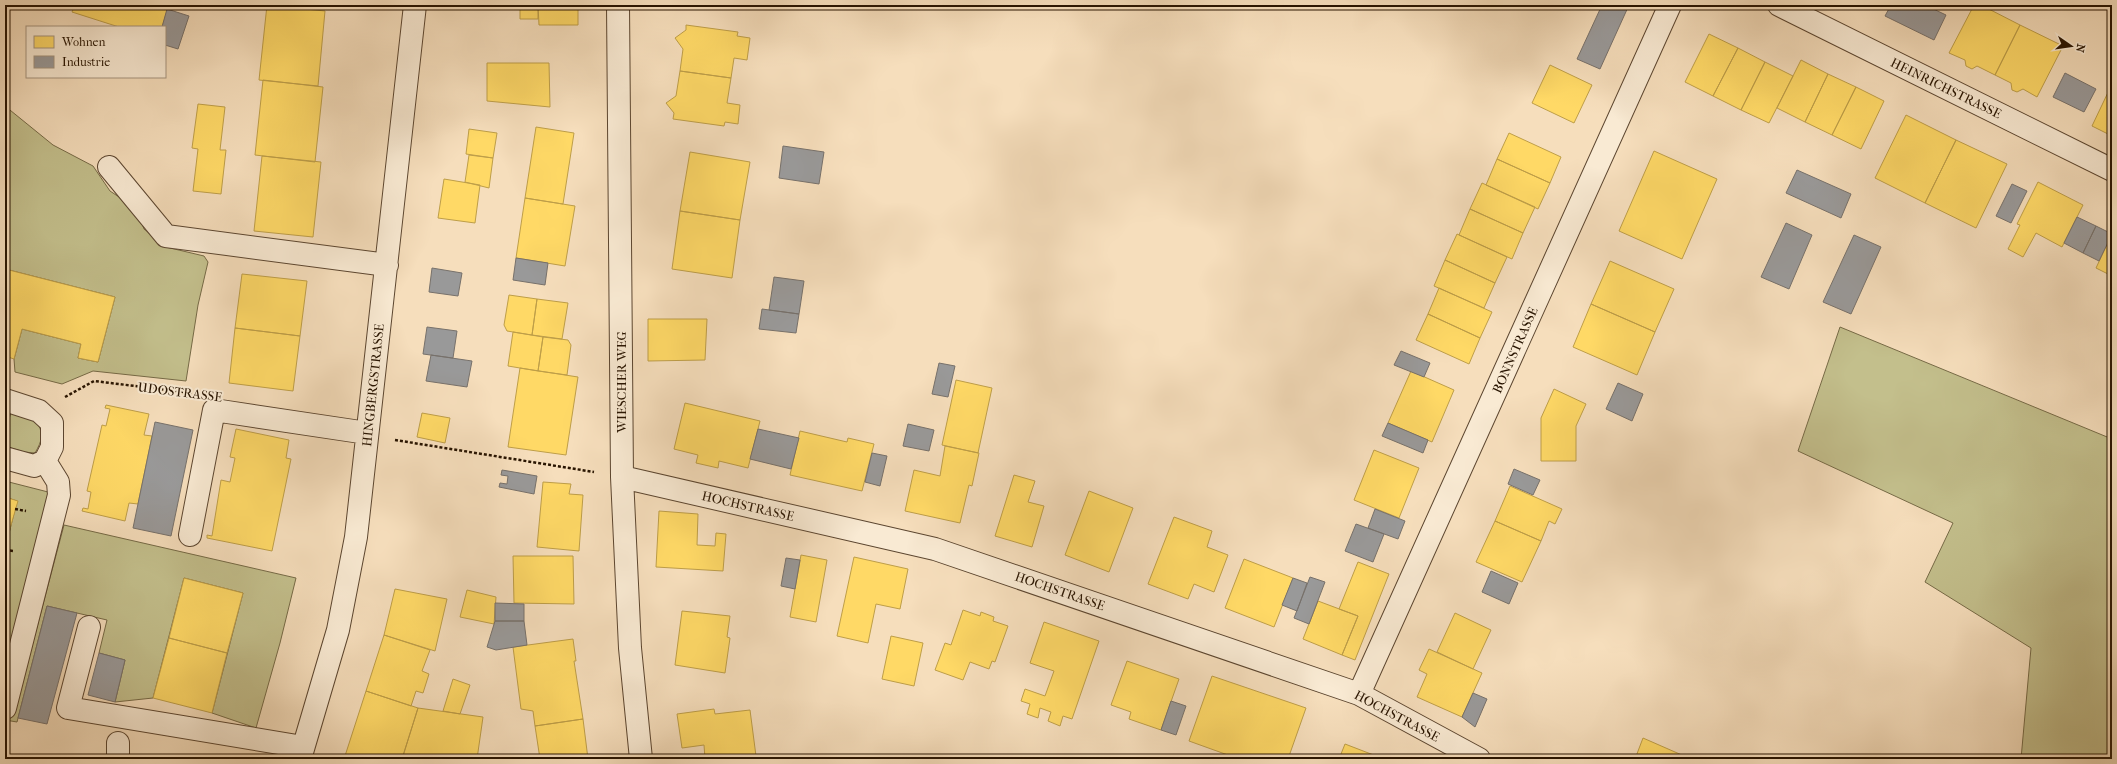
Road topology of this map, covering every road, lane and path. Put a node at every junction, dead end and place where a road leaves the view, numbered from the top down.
1 (415, 5) edge
2 (618, 5) edge
3 (1670, 5) edge
4 (1779, 5) edge
5 (109, 167) dead end
6 (2112, 170) edge
7 (386, 266) junction
8 (6, 357) dead end
9 (5, 362) edge
10 (197, 394) dead end
11 (5, 400) edge
12 (39, 411) junction
13 (367, 432) junction
14 (5, 458) edge
15 (46, 461) junction
16 (622, 477) junction
17 (190, 535) dead end
18 (89, 627) dead end
19 (1359, 694) junction
20 (5, 708) edge
21 (301, 753) edge
22 (642, 759) edge
23 (1479, 759) edge

1 - 7 street, HINGBERGSTRASSE
2 - 16 street, WIESCHER WEG
3 - 19 street, BONNSTRASSE
4 - 6 street, HEINRICHSTRASSE
5 - 7 street
7 - 13 street, HINGBERGSTRASSE
8 - 9 path
10 - 12 path, UDOSTRASSE
11 - 12 street
12 - 15 street
13 - 16 path
13 - 17 street
13 - 21 street, HINGBERGSTRASSE
14 - 15 street
15 - 20 street
16 - 19 street, HOCHSTRASSE
16 - 22 street, WIESCHER WEG
18 - 21 street
19 - 23 street, HOCHSTRASSE

